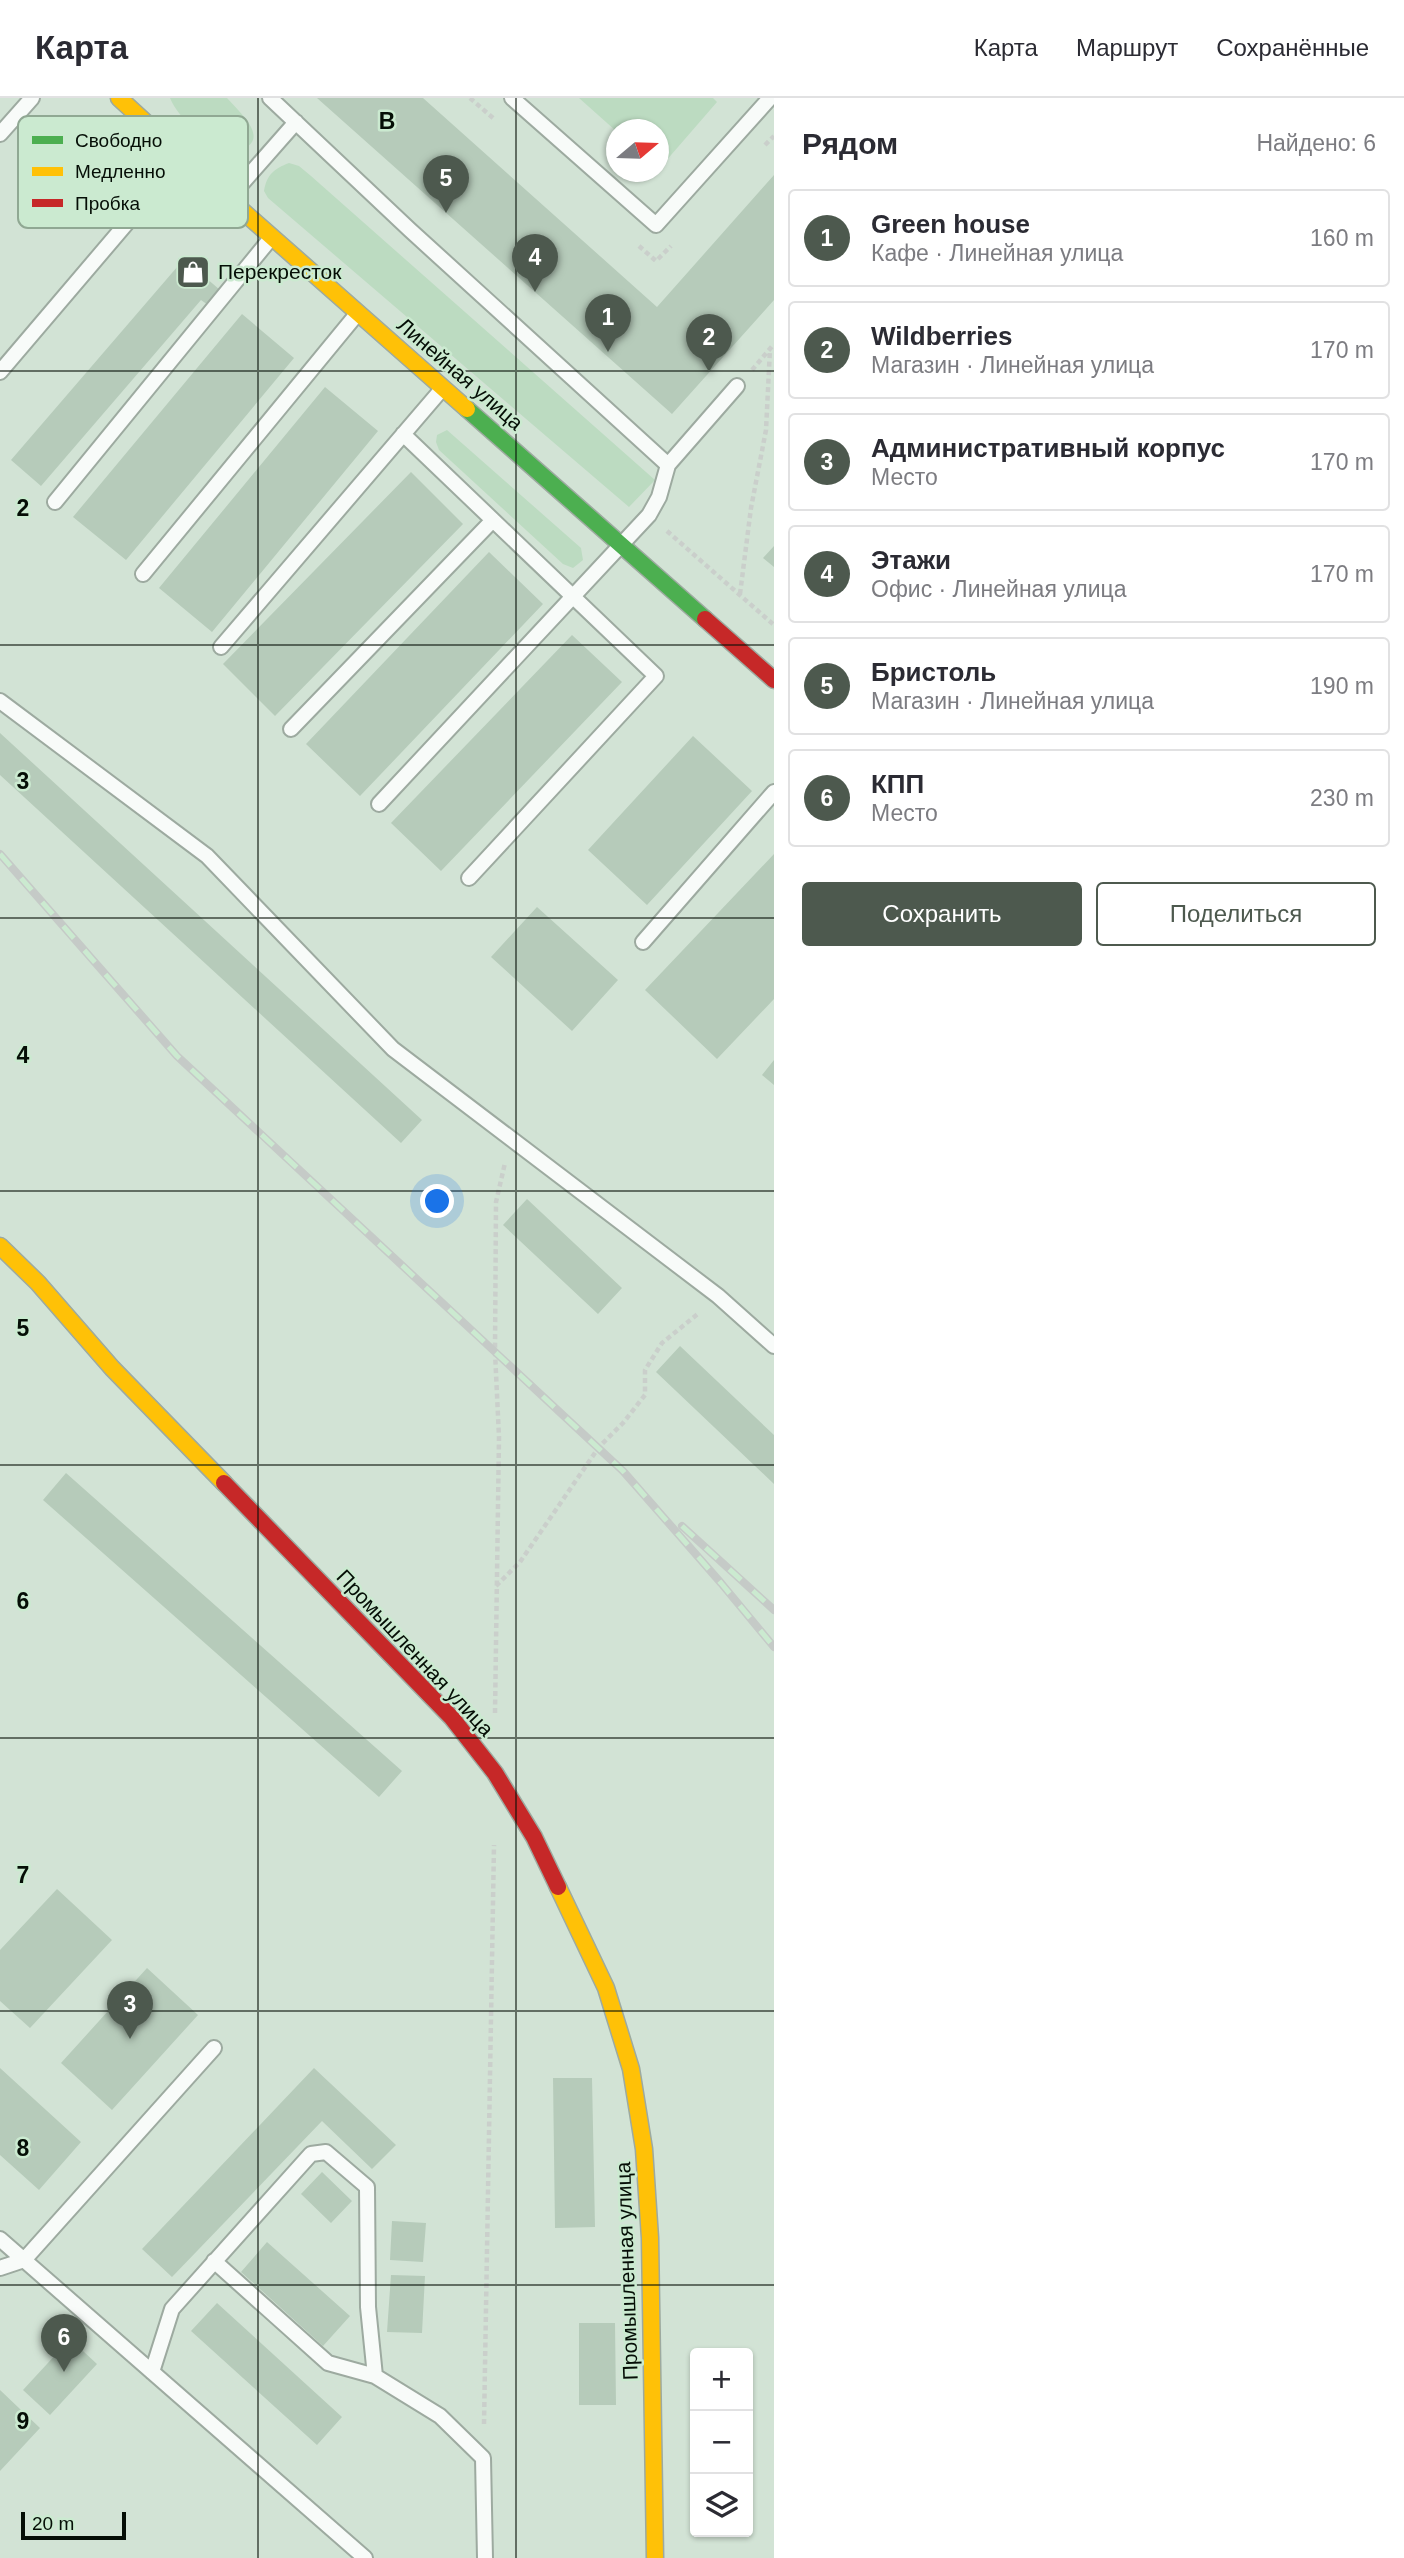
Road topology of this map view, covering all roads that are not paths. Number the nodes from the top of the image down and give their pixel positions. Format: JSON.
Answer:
{"nodes":[{"id":1,"x":32,"y":98,"type":"edge"},
{"id":2,"x":119,"y":98,"type":"edge"},
{"id":3,"x":270,"y":98,"type":"edge"},
{"id":4,"x":512,"y":98,"type":"edge"},
{"id":5,"x":770,"y":98,"type":"edge"},
{"id":6,"x":139,"y":116,"type":"edge"},
{"id":7,"x":296,"y":122,"type":"junction"},
{"id":8,"x":0,"y":134,"type":"edge"},
{"id":9,"x":248,"y":177,"type":"edge"},
{"id":10,"x":248,"y":216,"type":"edge"},
{"id":11,"x":123,"y":228,"type":"edge"},
{"id":12,"x":272,"y":237,"type":"junction"},
{"id":13,"x":358,"y":313,"type":"junction"},
{"id":14,"x":0,"y":372,"type":"edge"},
{"id":15,"x":737,"y":386,"type":"road end"},
{"id":16,"x":443,"y":388,"type":"junction"},
{"id":17,"x":402,"y":434,"type":"junction"},
{"id":18,"x":668,"y":465,"type":"junction"},
{"id":19,"x":55,"y":502,"type":"dead end"},
{"id":20,"x":492,"y":521,"type":"junction"},
{"id":21,"x":622,"y":546,"type":"junction"},
{"id":22,"x":143,"y":574,"type":"dead end"},
{"id":23,"x":572,"y":597,"type":"junction"},
{"id":24,"x":221,"y":647,"type":"dead end"},
{"id":25,"x":774,"y":680,"type":"edge"},
{"id":26,"x":0,"y":701,"type":"edge"},
{"id":27,"x":291,"y":729,"type":"dead end"},
{"id":28,"x":774,"y":792,"type":"edge"},
{"id":29,"x":379,"y":804,"type":"dead end"},
{"id":30,"x":469,"y":878,"type":"dead end"},
{"id":31,"x":643,"y":942,"type":"dead end"},
{"id":32,"x":0,"y":1245,"type":"edge"},
{"id":33,"x":774,"y":1346,"type":"edge"},
{"id":34,"x":214,"y":2048,"type":"dead end"},
{"id":35,"x":0,"y":2239,"type":"edge"},
{"id":36,"x":24,"y":2260,"type":"junction"},
{"id":37,"x":214,"y":2261,"type":"junction"},
{"id":38,"x":0,"y":2268,"type":"edge"},
{"id":39,"x":152,"y":2372,"type":"junction"},
{"id":40,"x":375,"y":2376,"type":"junction"},
{"id":41,"x":365,"y":2558,"type":"edge"},
{"id":42,"x":485,"y":2558,"type":"edge"},
{"id":43,"x":654,"y":2558,"type":"edge"}],
"edges":[{"from":1,"to":8,"type":"lane"},
{"from":2,"to":6,"type":"street","name":"Линейная улица"},
{"from":3,"to":7,"type":"lane"},
{"from":4,"to":5,"type":"lane"},
{"from":7,"to":9,"type":"lane"},
{"from":7,"to":18,"type":"lane"},
{"from":10,"to":12,"type":"street","name":"Линейная улица"},
{"from":11,"to":14,"type":"lane"},
{"from":12,"to":13,"type":"street","name":"Линейная улица"},
{"from":12,"to":19,"type":"lane"},
{"from":13,"to":16,"type":"street","name":"Линейная улица"},
{"from":13,"to":22,"type":"lane"},
{"from":15,"to":18,"type":"lane"},
{"from":16,"to":17,"type":"lane"},
{"from":16,"to":21,"type":"street","name":"Линейная улица"},
{"from":17,"to":20,"type":"lane"},
{"from":17,"to":24,"type":"lane"},
{"from":18,"to":21,"type":"lane"},
{"from":20,"to":23,"type":"lane"},
{"from":20,"to":27,"type":"lane"},
{"from":21,"to":23,"type":"lane"},
{"from":21,"to":25,"type":"street","name":"Линейная улица"},
{"from":23,"to":29,"type":"lane"},
{"from":23,"to":30,"type":"lane"},
{"from":26,"to":33,"type":"lane"},
{"from":28,"to":31,"type":"lane"},
{"from":32,"to":43,"type":"street","name":"Промышленная улица"},
{"from":34,"to":36,"type":"lane"},
{"from":35,"to":36,"type":"lane"},
{"from":36,"to":38,"type":"lane"},
{"from":36,"to":39,"type":"lane"},
{"from":37,"to":39,"type":"lane"},
{"from":37,"to":40,"type":"lane"},
{"from":37,"to":40,"type":"lane"},
{"from":39,"to":41,"type":"lane"},
{"from":40,"to":42,"type":"lane"}]}
